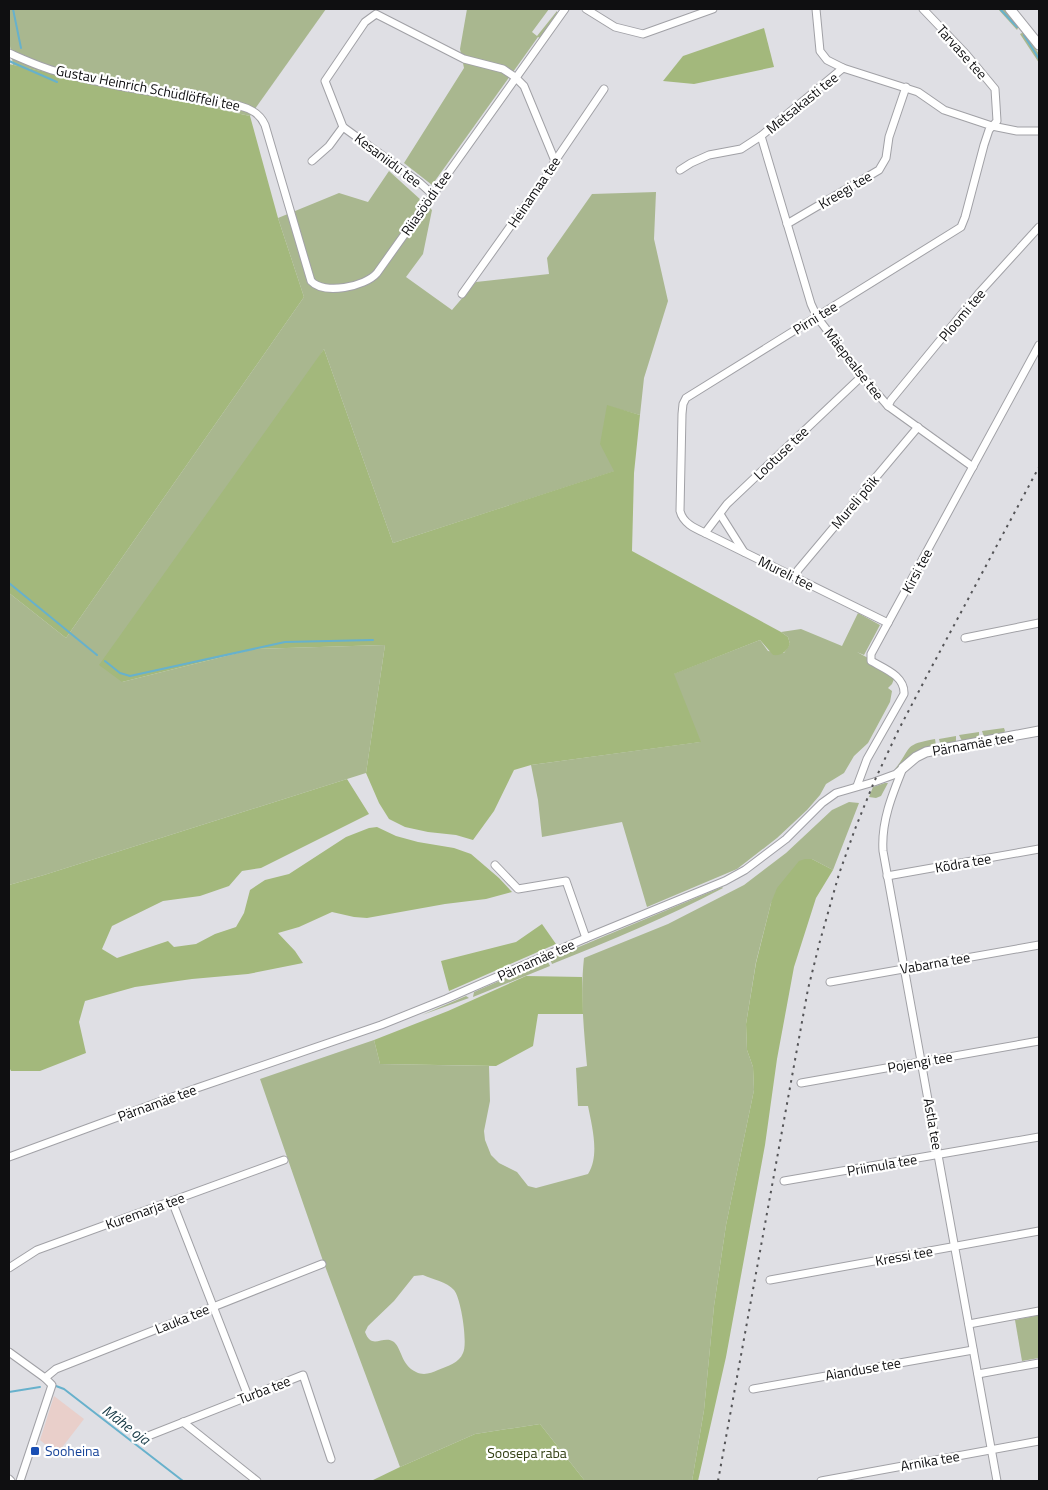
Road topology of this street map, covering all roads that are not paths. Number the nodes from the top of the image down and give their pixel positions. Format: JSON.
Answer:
{"nodes":[{"id":1,"x":565,"y":9,"type":"edge"},
{"id":2,"x":586,"y":9,"type":"edge"},
{"id":3,"x":713,"y":9,"type":"edge"},
{"id":4,"x":816,"y":9,"type":"edge"},
{"id":5,"x":923,"y":9,"type":"edge"},
{"id":6,"x":1010,"y":9,"type":"edge"},
{"id":7,"x":1039,"y":45,"type":"edge"},
{"id":8,"x":9,"y":54,"type":"edge"},
{"id":9,"x":843,"y":68,"type":"junction"},
{"id":10,"x":515,"y":77,"type":"junction"},
{"id":11,"x":906,"y":88,"type":"junction"},
{"id":12,"x":604,"y":89,"type":"dead end"},
{"id":13,"x":992,"y":126,"type":"junction"},
{"id":14,"x":343,"y":127,"type":"junction"},
{"id":15,"x":1039,"y":131,"type":"edge"},
{"id":16,"x":761,"y":136,"type":"junction"},
{"id":17,"x":312,"y":161,"type":"dead end"},
{"id":18,"x":555,"y":161,"type":"junction"},
{"id":19,"x":680,"y":170,"type":"dead end"},
{"id":20,"x":432,"y":194,"type":"junction"},
{"id":21,"x":787,"y":224,"type":"junction"},
{"id":22,"x":1039,"y":226,"type":"edge"},
{"id":23,"x":314,"y":284,"type":"joint"},
{"id":24,"x":462,"y":294,"type":"dead end"},
{"id":25,"x":816,"y":317,"type":"junction"},
{"id":26,"x":1039,"y":345,"type":"edge"},
{"id":27,"x":862,"y":376,"type":"junction"},
{"id":28,"x":888,"y":406,"type":"junction"},
{"id":29,"x":918,"y":427,"type":"junction"},
{"id":30,"x":973,"y":467,"type":"junction"},
{"id":31,"x":720,"y":514,"type":"junction"},
{"id":32,"x":685,"y":521,"type":"joint"},
{"id":33,"x":705,"y":533,"type":"junction"},
{"id":34,"x":744,"y":553,"type":"junction"},
{"id":35,"x":795,"y":577,"type":"junction"},
{"id":36,"x":888,"y":623,"type":"junction"},
{"id":37,"x":1039,"y":623,"type":"edge"},
{"id":38,"x":965,"y":638,"type":"dead end"},
{"id":39,"x":1039,"y":732,"type":"edge"},
{"id":40,"x":903,"y":768,"type":"junction"},
{"id":41,"x":856,"y":786,"type":"junction"},
{"id":42,"x":1039,"y":849,"type":"edge"},
{"id":43,"x":495,"y":865,"type":"dead end"},
{"id":44,"x":888,"y":876,"type":"junction"},
{"id":45,"x":586,"y":938,"type":"junction"},
{"id":46,"x":1039,"y":945,"type":"edge"},
{"id":47,"x":904,"y":969,"type":"junction"},
{"id":48,"x":830,"y":982,"type":"dead end"},
{"id":49,"x":1039,"y":1041,"type":"edge"},
{"id":50,"x":922,"y":1062,"type":"junction"},
{"id":51,"x":801,"y":1082,"type":"dead end"},
{"id":52,"x":1039,"y":1137,"type":"edge"},
{"id":53,"x":939,"y":1155,"type":"junction"},
{"id":54,"x":9,"y":1157,"type":"edge"},
{"id":55,"x":284,"y":1160,"type":"dead end"},
{"id":56,"x":784,"y":1181,"type":"dead end"},
{"id":57,"x":172,"y":1201,"type":"junction"},
{"id":58,"x":1039,"y":1232,"type":"edge"},
{"id":59,"x":955,"y":1246,"type":"junction"},
{"id":60,"x":322,"y":1264,"type":"dead end"},
{"id":61,"x":9,"y":1268,"type":"edge"},
{"id":62,"x":770,"y":1280,"type":"dead end"},
{"id":63,"x":213,"y":1307,"type":"junction"},
{"id":64,"x":1039,"y":1311,"type":"edge"},
{"id":65,"x":969,"y":1324,"type":"junction"},
{"id":66,"x":973,"y":1350,"type":"junction"},
{"id":67,"x":9,"y":1352,"type":"edge"},
{"id":68,"x":1039,"y":1363,"type":"edge"},
{"id":69,"x":978,"y":1374,"type":"junction"},
{"id":70,"x":45,"y":1378,"type":"junction"},
{"id":71,"x":753,"y":1389,"type":"dead end"},
{"id":72,"x":248,"y":1396,"type":"junction"},
{"id":73,"x":183,"y":1422,"type":"junction"},
{"id":74,"x":143,"y":1438,"type":"dead end"},
{"id":75,"x":1039,"y":1442,"type":"edge"},
{"id":76,"x":991,"y":1450,"type":"junction"},
{"id":77,"x":331,"y":1459,"type":"dead end"},
{"id":78,"x":20,"y":1481,"type":"edge"},
{"id":79,"x":257,"y":1481,"type":"edge"},
{"id":80,"x":821,"y":1481,"type":"edge"},
{"id":81,"x":997,"y":1481,"type":"edge"}],
"edges":[{"from":1,"to":10,"type":"street","name":"Riiasöödi tee"},
{"from":2,"to":3,"type":"street"},
{"from":4,"to":9,"type":"street"},
{"from":5,"to":13,"type":"street","name":"Tarvase tee"},
{"from":6,"to":7,"type":"main road"},
{"from":8,"to":23,"type":"street","name":"Gustav Heinrich Schüdlöffeli tee"},
{"from":9,"to":11,"type":"street","name":"Metsakasti tee"},
{"from":9,"to":16,"type":"street","name":"Metsakasti tee"},
{"from":10,"to":14,"type":"street","name":"Kesaniidu tee"},
{"from":10,"to":18,"type":"street"},
{"from":10,"to":20,"type":"street","name":"Riiasöödi tee"},
{"from":11,"to":13,"type":"street","name":"Metsakasti tee"},
{"from":11,"to":21,"type":"street","name":"Kreegi tee"},
{"from":12,"to":18,"type":"street","name":"Heinamaa tee"},
{"from":13,"to":15,"type":"street","name":"Metsakasti tee"},
{"from":13,"to":25,"type":"street","name":"Pirni tee"},
{"from":14,"to":17,"type":"street","name":"Kesaniidu tee"},
{"from":14,"to":20,"type":"street","name":"Kesaniidu tee"},
{"from":16,"to":19,"type":"street","name":"Metsakasti tee"},
{"from":16,"to":21,"type":"street","name":"Mäepealse tee"},
{"from":18,"to":24,"type":"street","name":"Heinamaa tee"},
{"from":20,"to":23,"type":"street","name":"Riiasöödi tee"},
{"from":21,"to":25,"type":"street","name":"Mäepealse tee"},
{"from":22,"to":28,"type":"street","name":"Ploomi tee"},
{"from":25,"to":27,"type":"street","name":"Mäepealse tee"},
{"from":25,"to":32,"type":"street","name":"Pirni tee"},
{"from":26,"to":30,"type":"street","name":"Kirsi tee"},
{"from":27,"to":28,"type":"street","name":"Mäepealse tee"},
{"from":27,"to":31,"type":"street","name":"Lootuse tee"},
{"from":28,"to":29,"type":"street","name":"Mäepealse tee"},
{"from":29,"to":30,"type":"street","name":"Mäepealse tee"},
{"from":29,"to":35,"type":"street","name":"Mureli põik"},
{"from":30,"to":36,"type":"street","name":"Kirsi tee"},
{"from":31,"to":33,"type":"street","name":"Lootuse tee"},
{"from":31,"to":34,"type":"street"},
{"from":32,"to":33,"type":"street","name":"Mureli tee"},
{"from":33,"to":34,"type":"street","name":"Mureli tee"},
{"from":34,"to":35,"type":"street","name":"Mureli tee"},
{"from":35,"to":36,"type":"street","name":"Mureli tee"},
{"from":36,"to":41,"type":"street","name":"Kirsi tee"},
{"from":37,"to":38,"type":"street"},
{"from":39,"to":40,"type":"main road","name":"Pärnamäe tee"},
{"from":40,"to":41,"type":"street","name":"Pärnamäe tee"},
{"from":40,"to":44,"type":"street","name":"Astla tee"},
{"from":41,"to":45,"type":"street","name":"Pärnamäe tee"},
{"from":42,"to":44,"type":"street","name":"Kõdra tee"},
{"from":43,"to":45,"type":"street"},
{"from":44,"to":47,"type":"street","name":"Astla tee"},
{"from":45,"to":54,"type":"street","name":"Pärnamäe tee"},
{"from":46,"to":47,"type":"street","name":"Vabarna tee"},
{"from":47,"to":48,"type":"street","name":"Vabarna tee"},
{"from":47,"to":50,"type":"street","name":"Astla tee"},
{"from":49,"to":50,"type":"street","name":"Pojengi tee"},
{"from":50,"to":51,"type":"street","name":"Pojengi tee"},
{"from":50,"to":53,"type":"street","name":"Astla tee"},
{"from":52,"to":53,"type":"street","name":"Priimula tee"},
{"from":53,"to":56,"type":"street","name":"Priimula tee"},
{"from":53,"to":59,"type":"street","name":"Astla tee"},
{"from":55,"to":57,"type":"street","name":"Kuremarja tee"},
{"from":57,"to":61,"type":"street","name":"Kuremarja tee"},
{"from":57,"to":63,"type":"street"},
{"from":58,"to":59,"type":"street","name":"Kressi tee"},
{"from":59,"to":62,"type":"street","name":"Kressi tee"},
{"from":59,"to":65,"type":"street","name":"Astla tee"},
{"from":60,"to":63,"type":"street","name":"Lauka tee"},
{"from":63,"to":70,"type":"street","name":"Lauka tee"},
{"from":63,"to":72,"type":"street"},
{"from":64,"to":65,"type":"street"},
{"from":65,"to":66,"type":"street","name":"Astla tee"},
{"from":66,"to":69,"type":"street","name":"Astla tee"},
{"from":66,"to":71,"type":"street","name":"Aianduse tee"},
{"from":67,"to":70,"type":"street"},
{"from":68,"to":69,"type":"street"},
{"from":69,"to":76,"type":"street","name":"Astla tee"},
{"from":70,"to":78,"type":"street"},
{"from":72,"to":73,"type":"street","name":"Turba tee"},
{"from":72,"to":77,"type":"street","name":"Turba tee"},
{"from":73,"to":74,"type":"street","name":"Turba tee"},
{"from":73,"to":79,"type":"street"},
{"from":75,"to":76,"type":"street","name":"Arnika tee"},
{"from":76,"to":80,"type":"street","name":"Arnika tee"},
{"from":76,"to":81,"type":"street","name":"Astla tee"}]}
